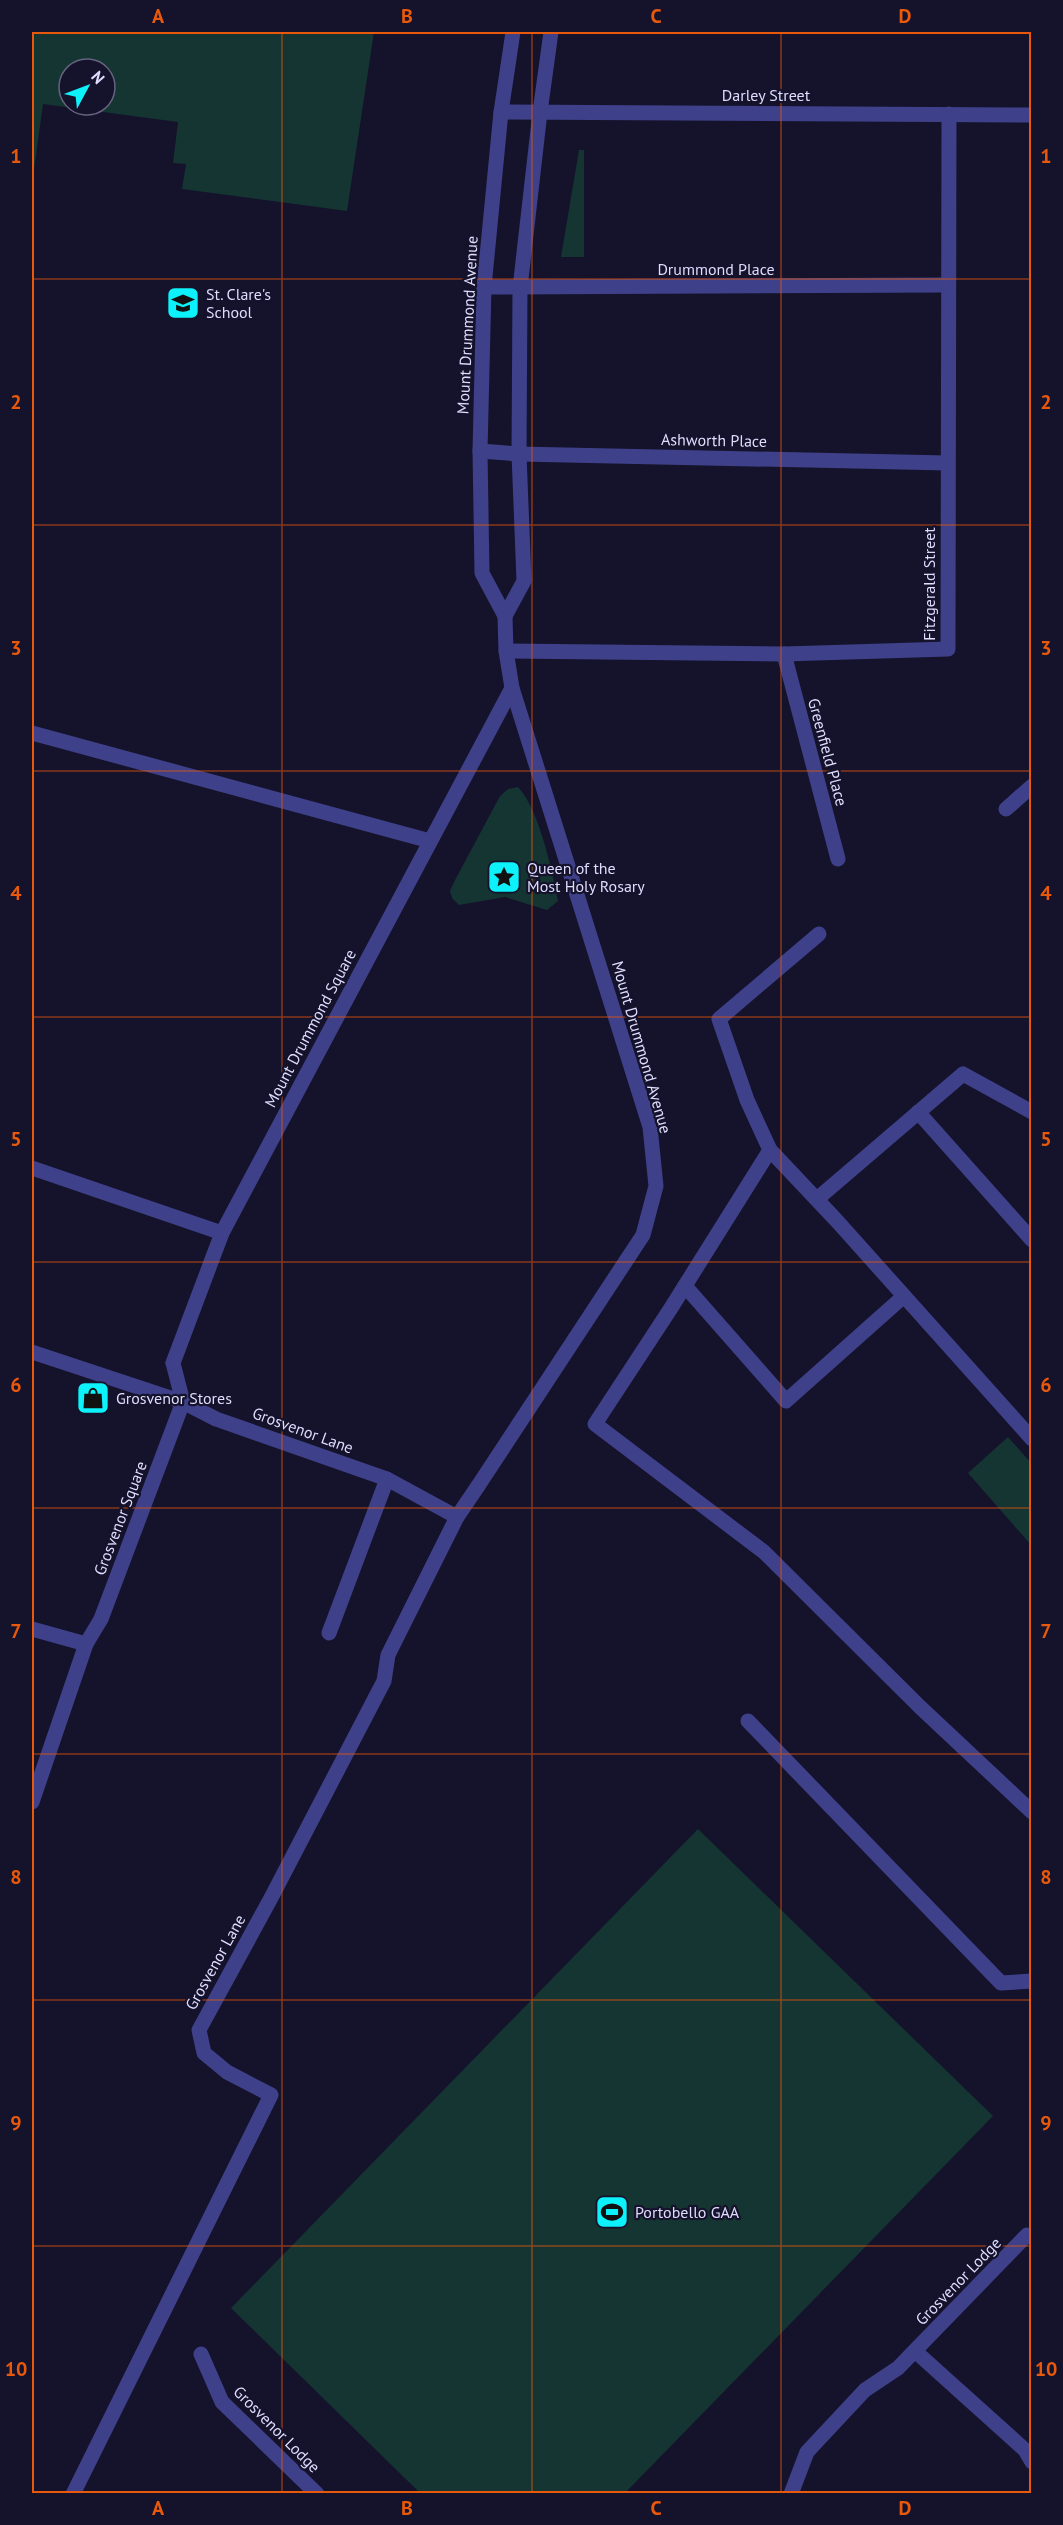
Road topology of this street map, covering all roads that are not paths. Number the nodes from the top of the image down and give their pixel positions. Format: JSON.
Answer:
{"nodes":[{"id":1,"x":513,"y":32,"type":"edge"},
{"id":2,"x":551,"y":32,"type":"edge"},
{"id":3,"x":501,"y":112,"type":"junction"},
{"id":4,"x":540,"y":112,"type":"junction"},
{"id":5,"x":949,"y":114,"type":"junction"},
{"id":6,"x":1032,"y":115,"type":"edge"},
{"id":7,"x":948,"y":285,"type":"junction"},
{"id":8,"x":484,"y":287,"type":"junction"},
{"id":9,"x":520,"y":288,"type":"junction"},
{"id":10,"x":480,"y":451,"type":"junction"},
{"id":11,"x":519,"y":454,"type":"junction"},
{"id":12,"x":947,"y":463,"type":"junction"},
{"id":13,"x":505,"y":616,"type":"junction"},
{"id":14,"x":506,"y":651,"type":"junction"},
{"id":15,"x":784,"y":654,"type":"junction"},
{"id":16,"x":512,"y":688,"type":"junction"},
{"id":17,"x":32,"y":733,"type":"edge"},
{"id":18,"x":1032,"y":786,"type":"edge"},
{"id":19,"x":1006,"y":808,"type":"dead end"},
{"id":20,"x":430,"y":841,"type":"junction"},
{"id":21,"x":838,"y":859,"type":"dead end"},
{"id":22,"x":819,"y":934,"type":"dead end"},
{"id":23,"x":1032,"y":1112,"type":"edge"},
{"id":24,"x":918,"y":1113,"type":"junction"},
{"id":25,"x":770,"y":1150,"type":"junction"},
{"id":26,"x":32,"y":1168,"type":"edge"},
{"id":27,"x":817,"y":1199,"type":"junction"},
{"id":28,"x":222,"y":1233,"type":"junction"},
{"id":29,"x":1032,"y":1240,"type":"edge"},
{"id":30,"x":685,"y":1286,"type":"junction"},
{"id":31,"x":904,"y":1296,"type":"junction"},
{"id":32,"x":32,"y":1352,"type":"edge"},
{"id":33,"x":183,"y":1402,"type":"junction"},
{"id":34,"x":1032,"y":1439,"type":"edge"},
{"id":35,"x":387,"y":1479,"type":"junction"},
{"id":36,"x":478,"y":1486,"type":"joint"},
{"id":37,"x":457,"y":1517,"type":"junction"},
{"id":38,"x":32,"y":1629,"type":"edge"},
{"id":39,"x":328,"y":1633,"type":"dead end"},
{"id":40,"x":86,"y":1644,"type":"junction"},
{"id":41,"x":748,"y":1721,"type":"dead end"},
{"id":42,"x":32,"y":1802,"type":"edge"},
{"id":43,"x":1032,"y":1812,"type":"edge"},
{"id":44,"x":1032,"y":1981,"type":"edge"},
{"id":45,"x":1027,"y":2235,"type":"dead end"},
{"id":46,"x":915,"y":2351,"type":"junction"},
{"id":47,"x":201,"y":2354,"type":"dead end"},
{"id":48,"x":1032,"y":2462,"type":"edge"},
{"id":49,"x":73,"y":2493,"type":"edge"},
{"id":50,"x":317,"y":2493,"type":"edge"},
{"id":51,"x":790,"y":2493,"type":"edge"}],
"edges":[{"from":1,"to":3,"type":"street","name":"Mount Drummond Avenue"},
{"from":2,"to":4,"type":"street"},
{"from":3,"to":4,"type":"street","name":"Darley Street"},
{"from":3,"to":8,"type":"street","name":"Mount Drummond Avenue"},
{"from":4,"to":5,"type":"street","name":"Darley Street"},
{"from":4,"to":9,"type":"street"},
{"from":5,"to":6,"type":"street","name":"Darley Street"},
{"from":5,"to":7,"type":"street","name":"Fitzgerald Street"},
{"from":7,"to":9,"type":"street","name":"Drummond Place"},
{"from":7,"to":12,"type":"street","name":"Fitzgerald Street"},
{"from":8,"to":9,"type":"street","name":"Drummond Place"},
{"from":8,"to":10,"type":"street","name":"Mount Drummond Avenue"},
{"from":9,"to":11,"type":"street"},
{"from":10,"to":11,"type":"street","name":"Ashworth Place"},
{"from":10,"to":13,"type":"street","name":"Mount Drummond Avenue"},
{"from":11,"to":12,"type":"street","name":"Ashworth Place"},
{"from":11,"to":13,"type":"street"},
{"from":12,"to":15,"type":"street","name":"Fitzgerald Street"},
{"from":13,"to":14,"type":"street","name":"Mount Drummond Avenue"},
{"from":14,"to":15,"type":"street","name":"Fitzgerald Street"},
{"from":14,"to":16,"type":"street","name":"Mount Drummond Avenue"},
{"from":15,"to":21,"type":"street","name":"Greenfield Place"},
{"from":16,"to":20,"type":"street","name":"Mount Drummond Square"},
{"from":16,"to":36,"type":"street","name":"Mount Drummond Avenue"},
{"from":17,"to":20,"type":"street"},
{"from":18,"to":19,"type":"street"},
{"from":20,"to":28,"type":"street","name":"Mount Drummond Square"},
{"from":22,"to":25,"type":"street"},
{"from":23,"to":24,"type":"street"},
{"from":24,"to":27,"type":"street"},
{"from":24,"to":29,"type":"street"},
{"from":25,"to":27,"type":"street"},
{"from":25,"to":30,"type":"street"},
{"from":26,"to":28,"type":"street"},
{"from":27,"to":31,"type":"street"},
{"from":28,"to":33,"type":"street","name":"Mount Drummond Square"},
{"from":30,"to":31,"type":"street"},
{"from":30,"to":43,"type":"street"},
{"from":31,"to":34,"type":"street"},
{"from":32,"to":33,"type":"street","name":"Grosvenor Lane"},
{"from":33,"to":35,"type":"street","name":"Grosvenor Lane"},
{"from":33,"to":40,"type":"street","name":"Grosvenor Square"},
{"from":35,"to":37,"type":"street","name":"Grosvenor Lane"},
{"from":35,"to":39,"type":"street"},
{"from":36,"to":37,"type":"street","name":"Grosvenor Lane"},
{"from":37,"to":49,"type":"street","name":"Grosvenor Lane"},
{"from":38,"to":40,"type":"street"},
{"from":40,"to":42,"type":"street","name":"Grosvenor Square"},
{"from":41,"to":44,"type":"street"},
{"from":45,"to":46,"type":"street","name":"Grosvenor Lodge"},
{"from":46,"to":48,"type":"street","name":"Grosvenor Lodge"},
{"from":46,"to":51,"type":"street","name":"Grosvenor Lodge"},
{"from":47,"to":50,"type":"street","name":"Grosvenor Lodge"}]}
